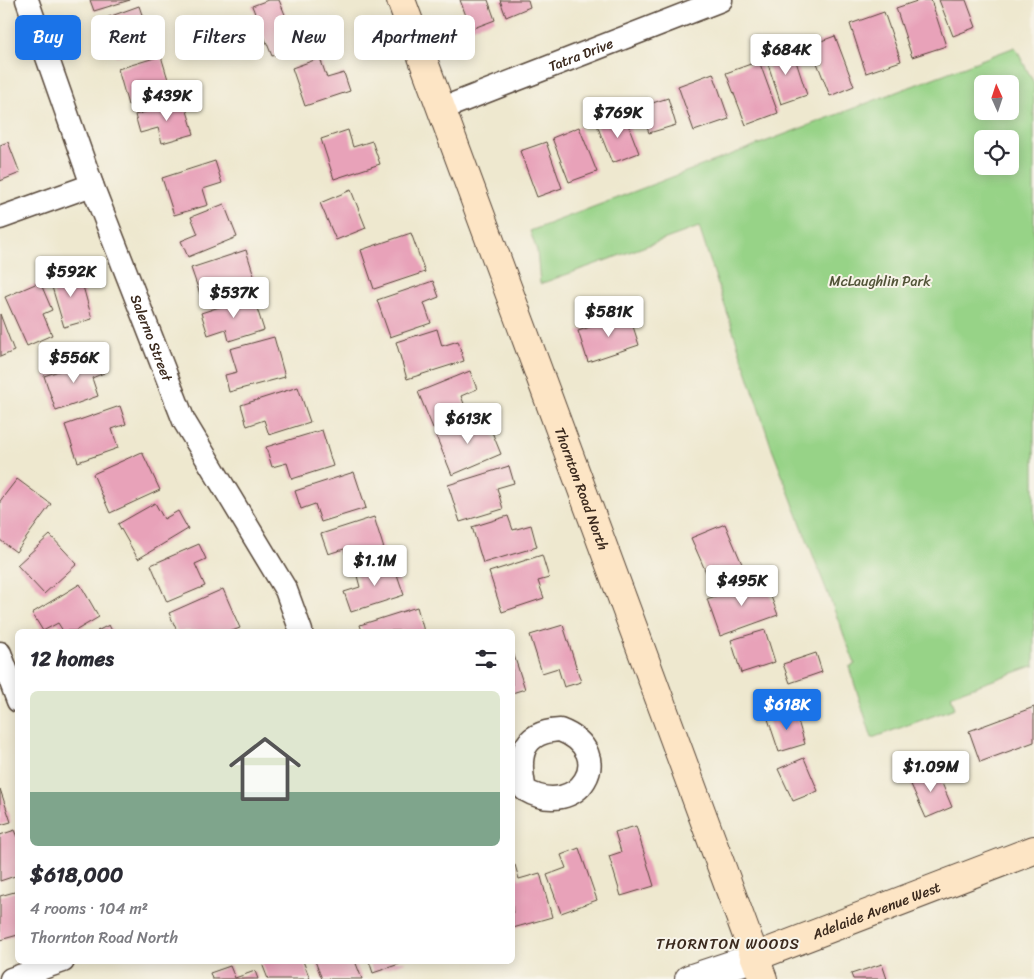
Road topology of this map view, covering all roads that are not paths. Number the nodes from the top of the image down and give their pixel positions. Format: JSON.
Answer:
{"nodes":[{"id":1,"x":27,"y":0,"type":"edge"},
{"id":2,"x":401,"y":0,"type":"edge"},
{"id":3,"x":721,"y":0,"type":"edge"},
{"id":4,"x":441,"y":109,"type":"junction"},
{"id":5,"x":92,"y":185,"type":"junction"},
{"id":6,"x":0,"y":218,"type":"edge"},
{"id":7,"x":300,"y":629,"type":"edge"},
{"id":8,"x":0,"y":653,"type":"edge"},
{"id":9,"x":15,"y":693,"type":"edge"},
{"id":10,"x":1034,"y":850,"type":"edge"},
{"id":11,"x":54,"y":964,"type":"edge"},
{"id":12,"x":759,"y":968,"type":"edge"},
{"id":13,"x":11,"y":979,"type":"edge"},
{"id":14,"x":689,"y":979,"type":"edge"}],
"edges":[{"from":1,"to":5,"type":"street","name":"Salerno Street"},
{"from":2,"to":4,"type":"main road","name":"Thornton Road North"},
{"from":3,"to":4,"type":"street","name":"Tatra Drive"},
{"from":4,"to":12,"type":"main road","name":"Thornton Road North"},
{"from":5,"to":6,"type":"street"},
{"from":5,"to":7,"type":"street","name":"Salerno Street"},
{"from":8,"to":9,"type":"street"},
{"from":10,"to":12,"type":"main road","name":"Adelaide Avenue West"},
{"from":11,"to":13,"type":"street"},
{"from":12,"to":14,"type":"street","name":"Adelaide Avenue West"}]}
